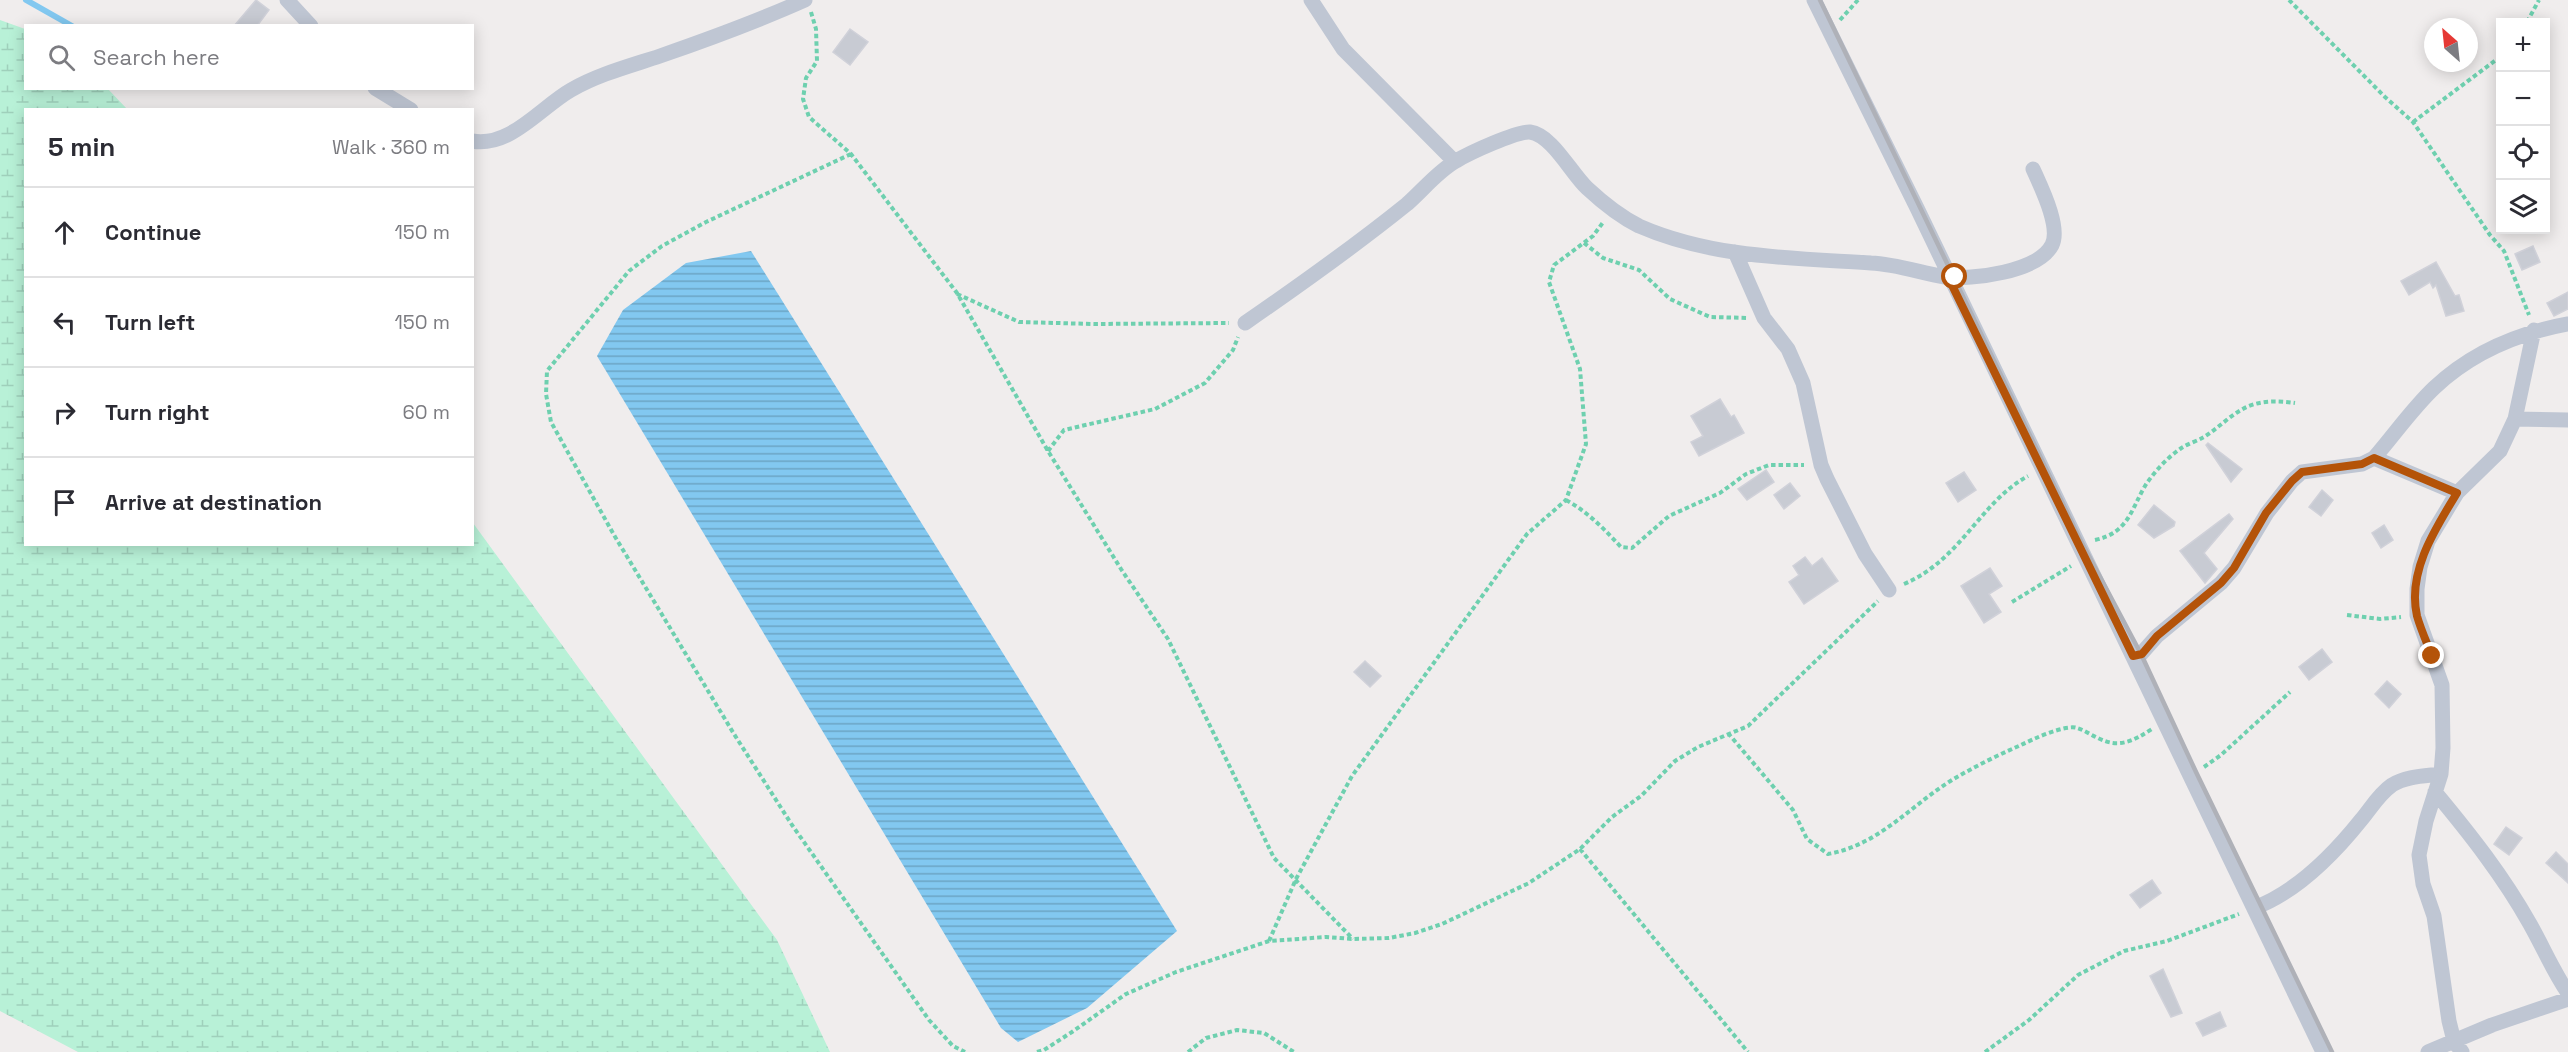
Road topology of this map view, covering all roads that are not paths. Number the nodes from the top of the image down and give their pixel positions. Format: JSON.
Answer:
{"nodes":[{"id":1,"x":287,"y":0,"type":"edge"},
{"id":2,"x":1311,"y":0,"type":"edge"},
{"id":3,"x":1814,"y":0,"type":"edge"},
{"id":4,"x":808,"y":5,"type":"edge"},
{"id":5,"x":309,"y":24,"type":"edge"},
{"id":6,"x":378,"y":90,"type":"edge"},
{"id":7,"x":408,"y":108,"type":"edge"},
{"id":8,"x":474,"y":141,"type":"edge"},
{"id":9,"x":1454,"y":161,"type":"junction"},
{"id":10,"x":2033,"y":169,"type":"dead end"},
{"id":11,"x":1735,"y":252,"type":"junction"},
{"id":12,"x":1948,"y":277,"type":"junction"},
{"id":13,"x":1245,"y":323,"type":"road end"},
{"id":14,"x":2568,"y":324,"type":"edge"},
{"id":15,"x":2534,"y":330,"type":"junction"},
{"id":16,"x":2515,"y":419,"type":"junction"},
{"id":17,"x":2568,"y":420,"type":"edge"},
{"id":18,"x":2374,"y":458,"type":"junction"},
{"id":19,"x":2457,"y":493,"type":"junction"},
{"id":20,"x":1889,"y":590,"type":"dead end"},
{"id":21,"x":2133,"y":656,"type":"junction"},
{"id":22,"x":2441,"y":774,"type":"junction"},
{"id":23,"x":2435,"y":792,"type":"junction"},
{"id":24,"x":2254,"y":908,"type":"junction"},
{"id":25,"x":2568,"y":993,"type":"edge"},
{"id":26,"x":2568,"y":999,"type":"edge"},
{"id":27,"x":2458,"y":1047,"type":"edge"},
{"id":28,"x":2323,"y":1052,"type":"edge"},
{"id":29,"x":2428,"y":1052,"type":"edge"}],
"edges":[{"from":1,"to":5,"type":"street"},
{"from":2,"to":9,"type":"street"},
{"from":3,"to":12,"type":"street"},
{"from":4,"to":8,"type":"street"},
{"from":6,"to":7,"type":"street"},
{"from":9,"to":11,"type":"street"},
{"from":9,"to":13,"type":"street"},
{"from":10,"to":12,"type":"street"},
{"from":11,"to":12,"type":"street"},
{"from":11,"to":20,"type":"street"},
{"from":12,"to":21,"type":"street"},
{"from":14,"to":15,"type":"street"},
{"from":15,"to":16,"type":"street"},
{"from":15,"to":18,"type":"street"},
{"from":16,"to":17,"type":"street"},
{"from":16,"to":19,"type":"street"},
{"from":18,"to":19,"type":"street"},
{"from":18,"to":21,"type":"street"},
{"from":19,"to":22,"type":"street"},
{"from":21,"to":24,"type":"street"},
{"from":22,"to":23,"type":"street"},
{"from":22,"to":24,"type":"street"},
{"from":23,"to":25,"type":"street"},
{"from":23,"to":27,"type":"street"},
{"from":24,"to":28,"type":"street"},
{"from":26,"to":27,"type":"street"},
{"from":27,"to":29,"type":"street"}]}
